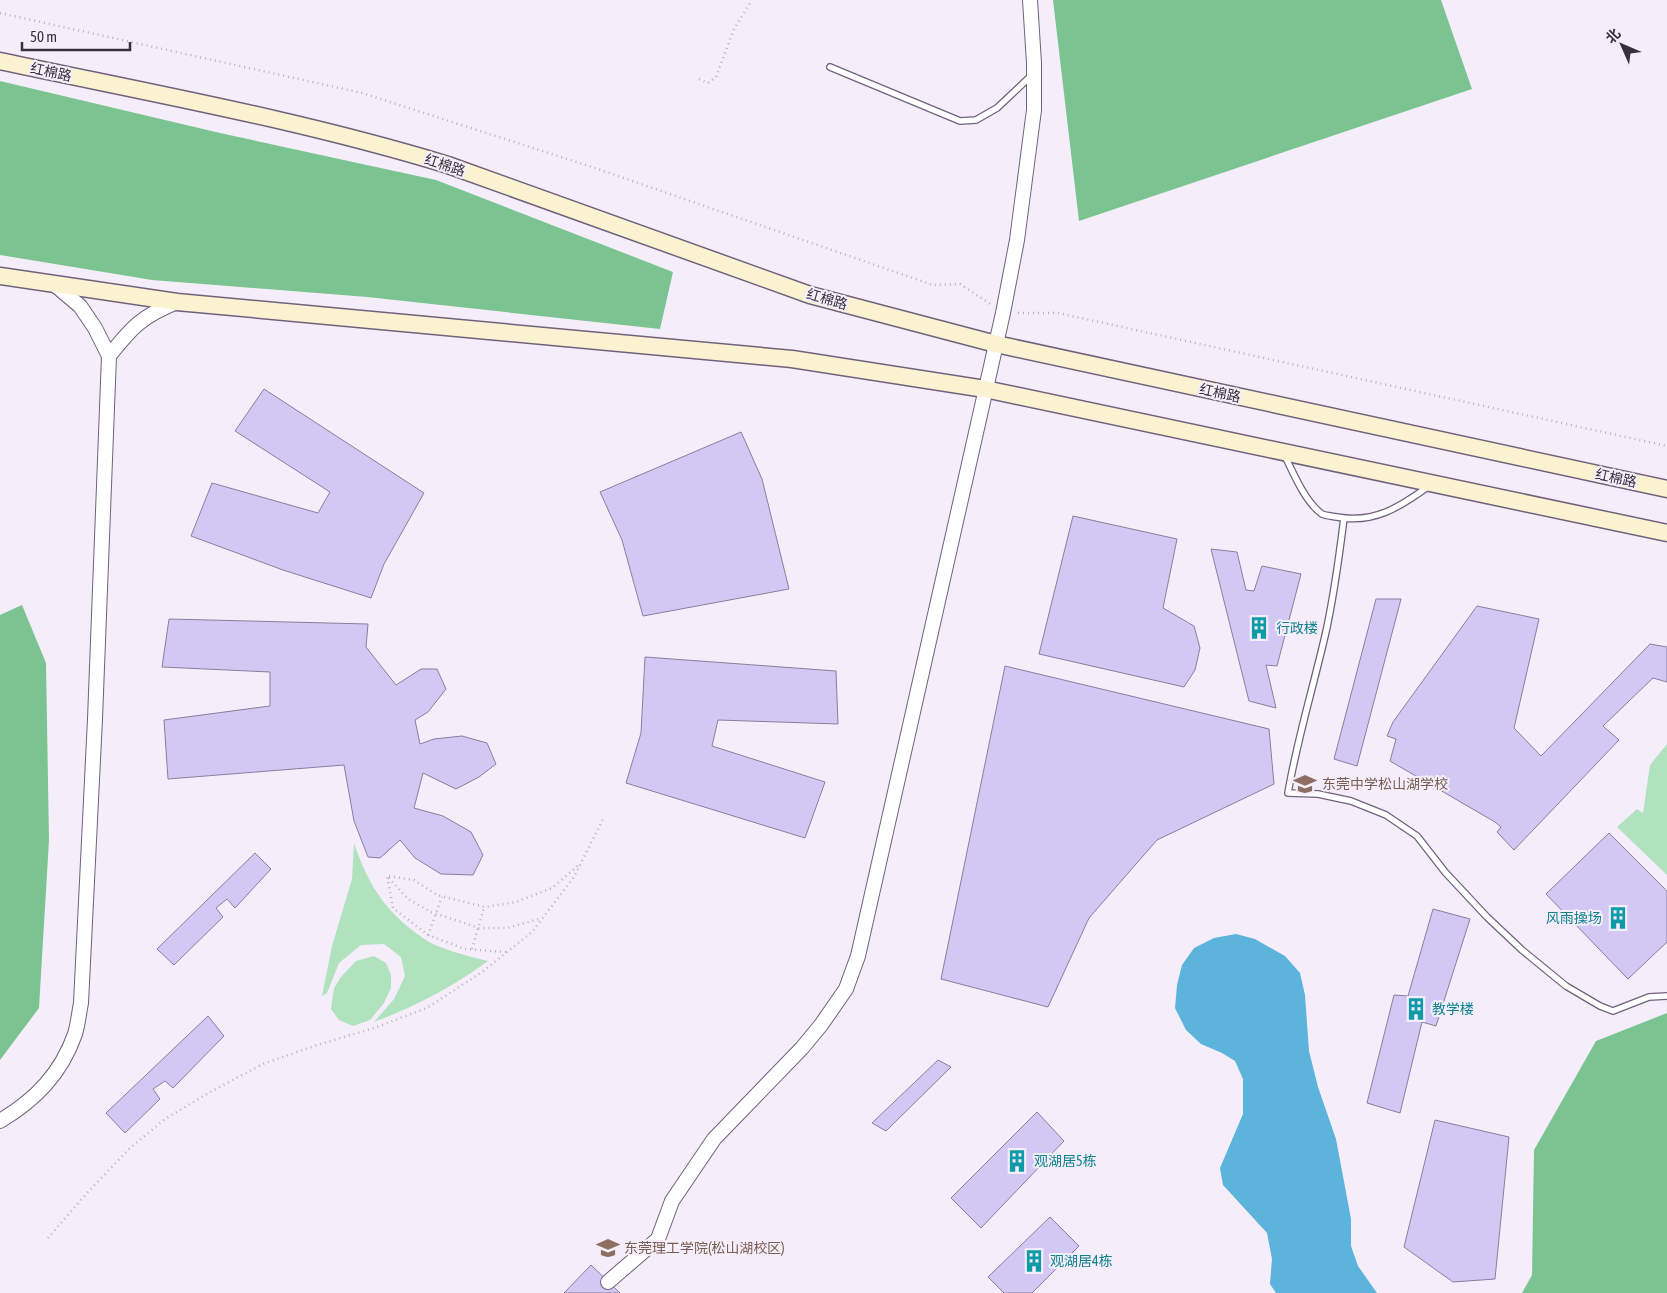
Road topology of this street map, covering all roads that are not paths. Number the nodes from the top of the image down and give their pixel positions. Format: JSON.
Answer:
{"nodes":[{"id":1,"x":1030,"y":0,"type":"edge"},
{"id":2,"x":0,"y":61,"type":"edge"},
{"id":3,"x":830,"y":67,"type":"dead end"},
{"id":4,"x":1034,"y":73,"type":"junction"},
{"id":5,"x":0,"y":276,"type":"edge"},
{"id":6,"x":55,"y":285,"type":"junction"},
{"id":7,"x":177,"y":302,"type":"junction"},
{"id":8,"x":996,"y":344,"type":"junction"},
{"id":9,"x":109,"y":356,"type":"junction"},
{"id":10,"x":985,"y":389,"type":"junction"},
{"id":11,"x":1282,"y":452,"type":"junction"},
{"id":12,"x":1432,"y":483,"type":"junction"},
{"id":13,"x":1667,"y":489,"type":"edge"},
{"id":14,"x":1344,"y":518,"type":"junction"},
{"id":15,"x":1667,"y":533,"type":"edge"},
{"id":16,"x":1667,"y":996,"type":"edge"},
{"id":17,"x":0,"y":1121,"type":"edge"},
{"id":18,"x":608,"y":1282,"type":"dead end"}],
"edges":[{"from":1,"to":4,"type":"street"},
{"from":2,"to":8,"type":"main road","name":"红棉路"},
{"from":3,"to":4,"type":"lane"},
{"from":4,"to":8,"type":"street"},
{"from":5,"to":6,"type":"main road"},
{"from":6,"to":7,"type":"main road"},
{"from":6,"to":9,"type":"street"},
{"from":7,"to":9,"type":"street"},
{"from":7,"to":10,"type":"main road"},
{"from":8,"to":10,"type":"street"},
{"from":8,"to":13,"type":"main road","name":"红棉路"},
{"from":9,"to":17,"type":"street"},
{"from":10,"to":11,"type":"main road"},
{"from":10,"to":18,"type":"street"},
{"from":11,"to":12,"type":"main road"},
{"from":11,"to":14,"type":"lane"},
{"from":12,"to":14,"type":"lane"},
{"from":12,"to":15,"type":"main road"},
{"from":14,"to":16,"type":"lane"}]}
